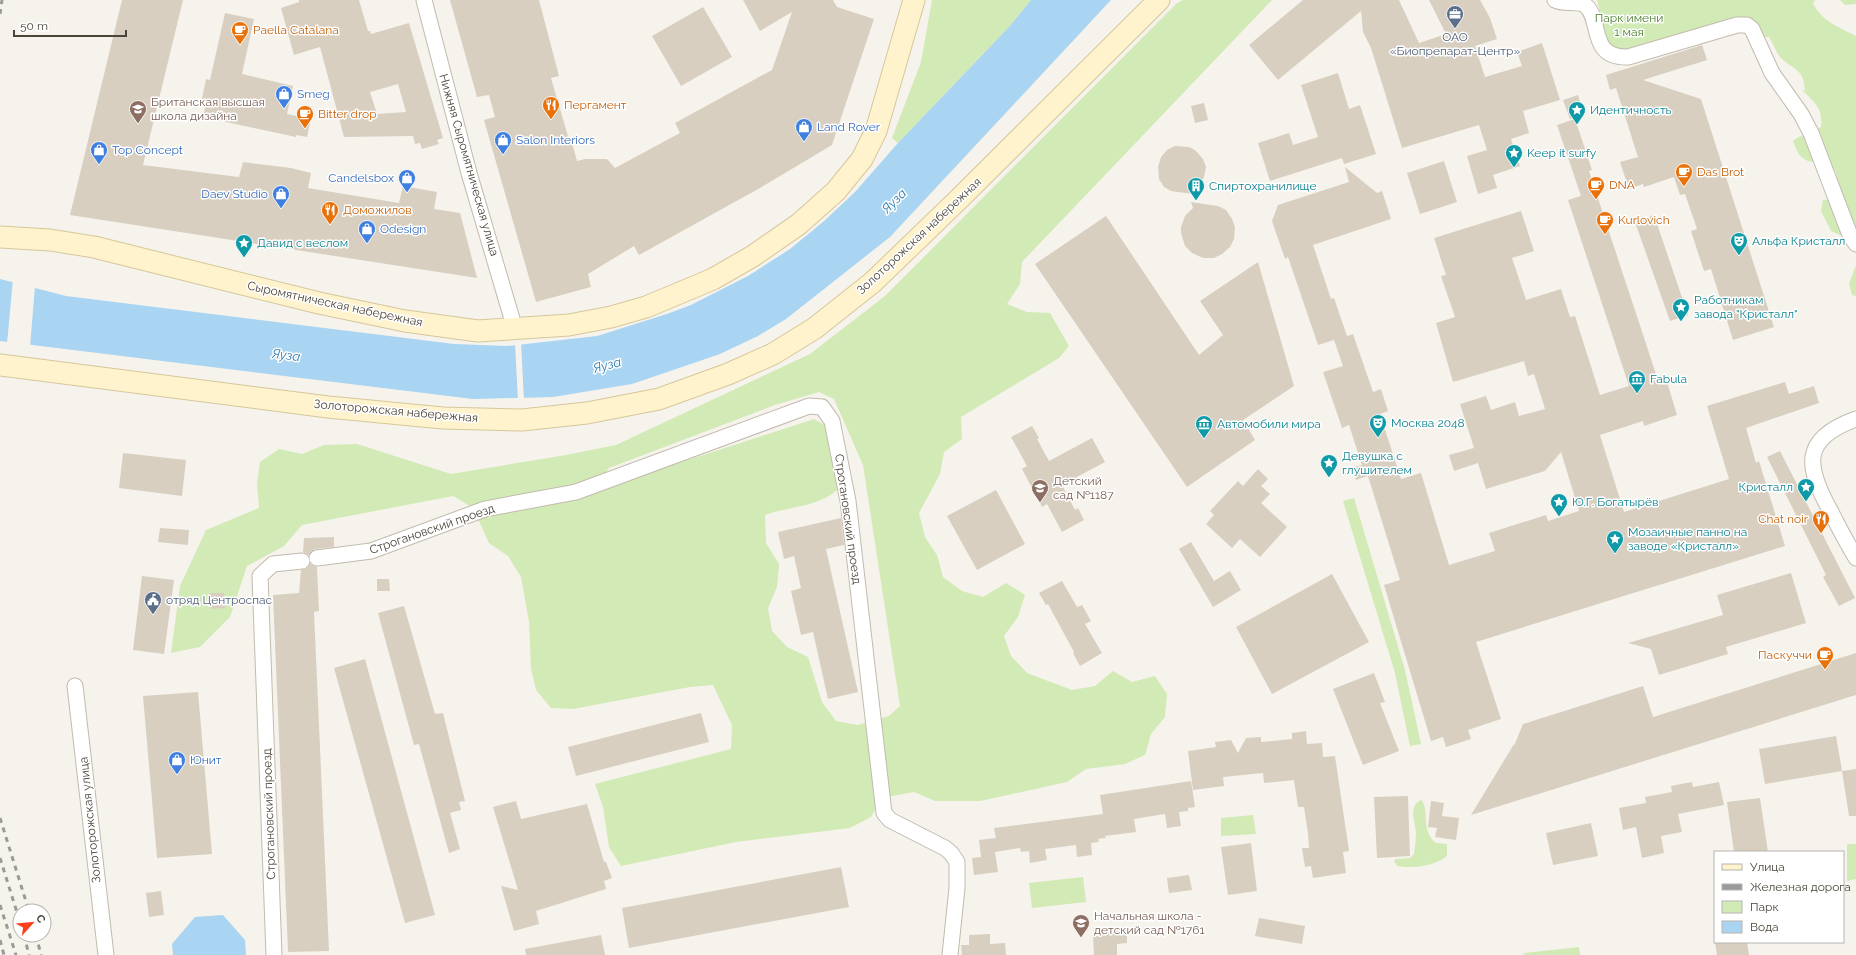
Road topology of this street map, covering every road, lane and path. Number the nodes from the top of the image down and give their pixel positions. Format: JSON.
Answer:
{"nodes":[{"id":1,"x":424,"y":0,"type":"edge"},
{"id":2,"x":914,"y":0,"type":"edge"},
{"id":3,"x":1159,"y":0,"type":"edge"},
{"id":4,"x":1555,"y":0,"type":"edge"},
{"id":5,"x":0,"y":237,"type":"edge"},
{"id":6,"x":1856,"y":244,"type":"edge"},
{"id":7,"x":516,"y":329,"type":"junction"},
{"id":8,"x":0,"y":365,"type":"edge"},
{"id":9,"x":1856,"y":419,"type":"edge"},
{"id":10,"x":317,"y":558,"type":"dead end"},
{"id":11,"x":1856,"y":558,"type":"edge"},
{"id":12,"x":302,"y":560,"type":"dead end"},
{"id":13,"x":75,"y":686,"type":"dead end"},
{"id":14,"x":106,"y":955,"type":"edge"},
{"id":15,"x":274,"y":955,"type":"edge"},
{"id":16,"x":950,"y":955,"type":"edge"}],
"edges":[{"from":1,"to":7,"type":"street","name":"Нижняя Сыромятническая улица"},
{"from":2,"to":7,"type":"main road","name":"Сыромятническая набережная"},
{"from":3,"to":8,"type":"main road","name":"Золоторожская набережная"},
{"from":4,"to":6,"type":"street"},
{"from":5,"to":7,"type":"main road","name":"Сыромятническая набережная"},
{"from":9,"to":11,"type":"street"},
{"from":10,"to":16,"type":"street","name":"Строгановский проезд"},
{"from":12,"to":15,"type":"street","name":"Строгановский проезд"},
{"from":13,"to":14,"type":"street","name":"Золоторожская улица"}]}
